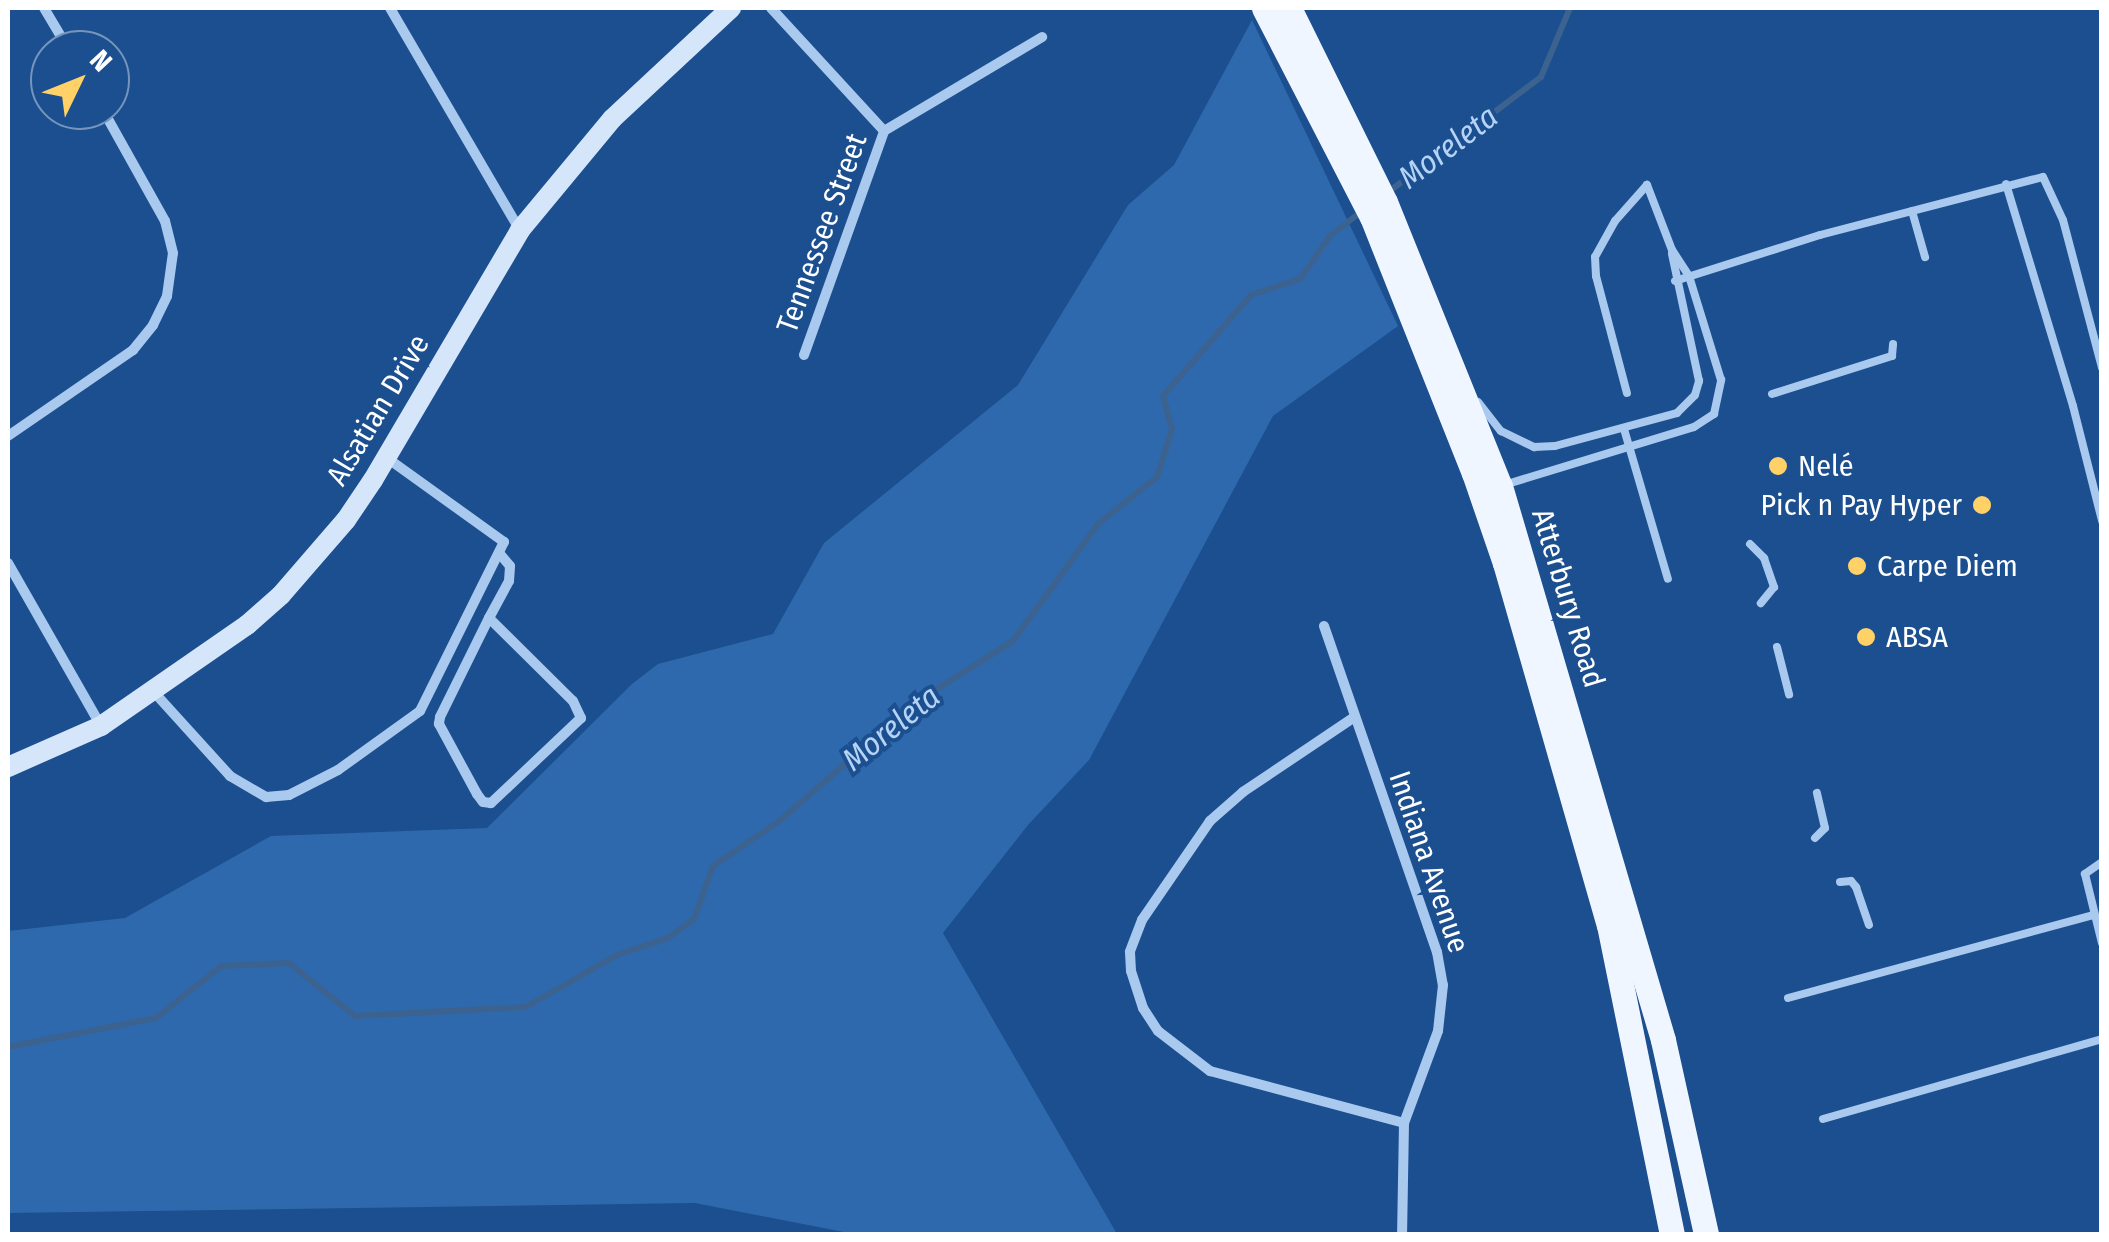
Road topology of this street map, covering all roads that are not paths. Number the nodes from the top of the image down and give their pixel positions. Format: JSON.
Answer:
{"nodes":[{"id":1,"x":44,"y":8,"type":"edge"},
{"id":2,"x":390,"y":8,"type":"edge"},
{"id":3,"x":731,"y":8,"type":"edge"},
{"id":4,"x":771,"y":8,"type":"edge"},
{"id":5,"x":1264,"y":8,"type":"edge"},
{"id":6,"x":1290,"y":8,"type":"edge"},
{"id":7,"x":57,"y":30,"type":"edge"},
{"id":8,"x":1042,"y":37,"type":"dead end"},
{"id":9,"x":114,"y":130,"type":"edge"},
{"id":10,"x":884,"y":131,"type":"junction"},
{"id":11,"x":1345,"y":144,"type":"junction"},
{"id":12,"x":2006,"y":184,"type":"junction"},
{"id":13,"x":1912,"y":211,"type":"junction"},
{"id":14,"x":520,"y":230,"type":"junction"},
{"id":15,"x":1672,"y":250,"type":"junction"},
{"id":16,"x":1924,"y":256,"type":"dead end"},
{"id":17,"x":1689,"y":276,"type":"junction"},
{"id":18,"x":1675,"y":282,"type":"junction"},
{"id":19,"x":1893,"y":344,"type":"dead end"},
{"id":20,"x":804,"y":355,"type":"dead end"},
{"id":21,"x":2102,"y":368,"type":"edge"},
{"id":22,"x":1450,"y":384,"type":"junction"},
{"id":23,"x":1627,"y":392,"type":"dead end"},
{"id":24,"x":1772,"y":394,"type":"dead end"},
{"id":25,"x":1624,"y":429,"type":"junction"},
{"id":26,"x":8,"y":436,"type":"edge"},
{"id":27,"x":1631,"y":446,"type":"junction"},
{"id":28,"x":387,"y":458,"type":"junction"},
{"id":29,"x":1490,"y":489,"type":"junction"},
{"id":30,"x":2102,"y":521,"type":"edge"},
{"id":31,"x":1750,"y":544,"type":"dead end"},
{"id":32,"x":500,"y":554,"type":"junction"},
{"id":33,"x":8,"y":563,"type":"edge"},
{"id":34,"x":1668,"y":579,"type":"dead end"},
{"id":35,"x":1761,"y":603,"type":"dead end"},
{"id":36,"x":489,"y":618,"type":"junction"},
{"id":37,"x":1324,"y":626,"type":"dead end"},
{"id":38,"x":1777,"y":647,"type":"dead end"},
{"id":39,"x":154,"y":690,"type":"junction"},
{"id":40,"x":1789,"y":694,"type":"dead end"},
{"id":41,"x":1353,"y":718,"type":"junction"},
{"id":42,"x":101,"y":726,"type":"junction"},
{"id":43,"x":8,"y":768,"type":"edge"},
{"id":44,"x":1816,"y":793,"type":"dead end"},
{"id":45,"x":1815,"y":838,"type":"dead end"},
{"id":46,"x":2102,"y":862,"type":"edge"},
{"id":47,"x":1840,"y":882,"type":"dead end"},
{"id":48,"x":2094,"y":915,"type":"junction"},
{"id":49,"x":1869,"y":925,"type":"dead end"},
{"id":50,"x":2102,"y":943,"type":"edge"},
{"id":51,"x":1788,"y":998,"type":"dead end"},
{"id":52,"x":2102,"y":1039,"type":"edge"},
{"id":53,"x":1822,"y":1119,"type":"dead end"},
{"id":54,"x":1404,"y":1123,"type":"junction"},
{"id":55,"x":1402,"y":1234,"type":"edge"},
{"id":56,"x":1672,"y":1234,"type":"edge"},
{"id":57,"x":1706,"y":1234,"type":"edge"}],
"edges":[{"from":1,"to":7,"type":"street"},
{"from":2,"to":14,"type":"street"},
{"from":3,"to":14,"type":"street","name":"Alsatian Drive"},
{"from":4,"to":10,"type":"street"},
{"from":5,"to":11,"type":"main road","name":"Atterbury Road"},
{"from":6,"to":11,"type":"main road","name":"Atterbury Road"},
{"from":8,"to":10,"type":"street","name":"Tennessee Street"},
{"from":9,"to":26,"type":"street"},
{"from":10,"to":20,"type":"street","name":"Tennessee Street"},
{"from":11,"to":22,"type":"main road","name":"Atterbury Road"},
{"from":12,"to":13,"type":"lane"},
{"from":12,"to":21,"type":"lane"},
{"from":12,"to":30,"type":"lane"},
{"from":13,"to":16,"type":"lane"},
{"from":13,"to":17,"type":"lane"},
{"from":14,"to":28,"type":"street","name":"Alsatian Drive"},
{"from":15,"to":17,"type":"lane"},
{"from":15,"to":18,"type":"lane"},
{"from":15,"to":23,"type":"lane"},
{"from":17,"to":18,"type":"lane"},
{"from":17,"to":27,"type":"lane"},
{"from":18,"to":25,"type":"lane"},
{"from":19,"to":24,"type":"lane"},
{"from":22,"to":25,"type":"lane"},
{"from":22,"to":29,"type":"main road","name":"Atterbury Road"},
{"from":25,"to":27,"type":"lane"},
{"from":27,"to":29,"type":"lane"},
{"from":27,"to":34,"type":"lane"},
{"from":28,"to":32,"type":"street"},
{"from":28,"to":39,"type":"street","name":"Alsatian Drive"},
{"from":29,"to":56,"type":"main road","name":"Atterbury Road"},
{"from":29,"to":57,"type":"main road","name":"Atterbury Road"},
{"from":31,"to":35,"type":"lane"},
{"from":32,"to":36,"type":"street"},
{"from":32,"to":39,"type":"street"},
{"from":33,"to":42,"type":"street"},
{"from":36,"to":36,"type":"street"},
{"from":37,"to":41,"type":"street","name":"Indiana Avenue"},
{"from":38,"to":40,"type":"lane"},
{"from":39,"to":42,"type":"street","name":"Alsatian Drive"},
{"from":41,"to":54,"type":"street","name":"Indiana Avenue"},
{"from":41,"to":54,"type":"street"},
{"from":42,"to":43,"type":"street","name":"Alsatian Drive"},
{"from":44,"to":45,"type":"lane"},
{"from":46,"to":48,"type":"lane"},
{"from":47,"to":49,"type":"lane"},
{"from":48,"to":50,"type":"lane"},
{"from":48,"to":51,"type":"lane"},
{"from":52,"to":53,"type":"lane"},
{"from":54,"to":55,"type":"street","name":"Indiana Avenue"}]}
